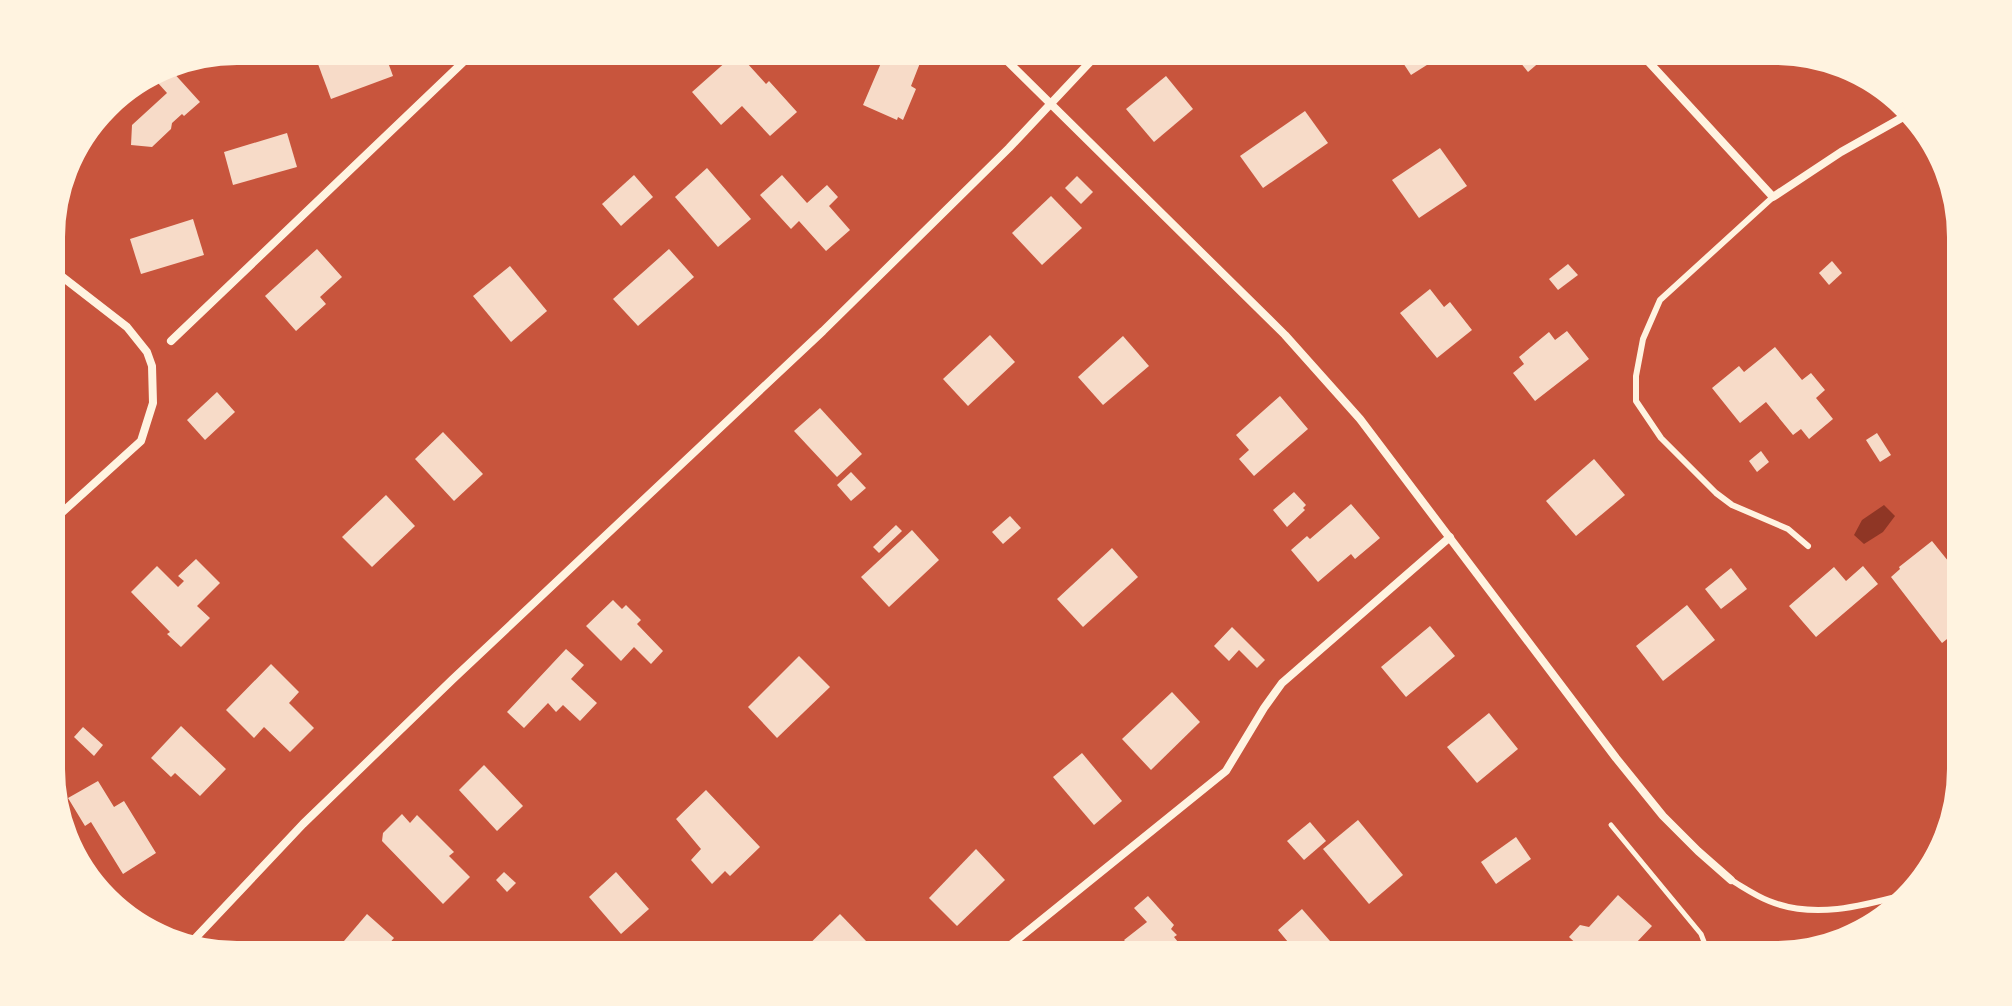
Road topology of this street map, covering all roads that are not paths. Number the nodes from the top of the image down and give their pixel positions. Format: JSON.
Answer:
{"nodes":[{"id":1,"x":465,"y":60,"type":"edge"},
{"id":2,"x":1006,"y":60,"type":"edge"},
{"id":3,"x":1092,"y":60,"type":"edge"},
{"id":4,"x":1647,"y":60,"type":"edge"},
{"id":5,"x":1051,"y":105,"type":"junction"},
{"id":6,"x":1904,"y":117,"type":"edge"},
{"id":7,"x":1773,"y":197,"type":"junction"},
{"id":8,"x":60,"y":275,"type":"edge"},
{"id":9,"x":171,"y":341,"type":"dead end"},
{"id":10,"x":60,"y":514,"type":"edge"},
{"id":11,"x":1450,"y":537,"type":"junction"},
{"id":12,"x":1808,"y":546,"type":"dead end"},
{"id":13,"x":1731,"y":880,"type":"joint"},
{"id":14,"x":1897,"y":897,"type":"edge"},
{"id":15,"x":193,"y":940,"type":"edge"},
{"id":16,"x":1009,"y":946,"type":"edge"}],
"edges":[{"from":1,"to":9,"type":"street"},
{"from":2,"to":5,"type":"street"},
{"from":3,"to":5,"type":"street"},
{"from":4,"to":7,"type":"street"},
{"from":5,"to":11,"type":"street"},
{"from":5,"to":15,"type":"street"},
{"from":6,"to":7,"type":"street"},
{"from":7,"to":12,"type":"lane"},
{"from":8,"to":10,"type":"street"},
{"from":11,"to":13,"type":"street"},
{"from":11,"to":16,"type":"street"},
{"from":13,"to":14,"type":"lane"}]}
